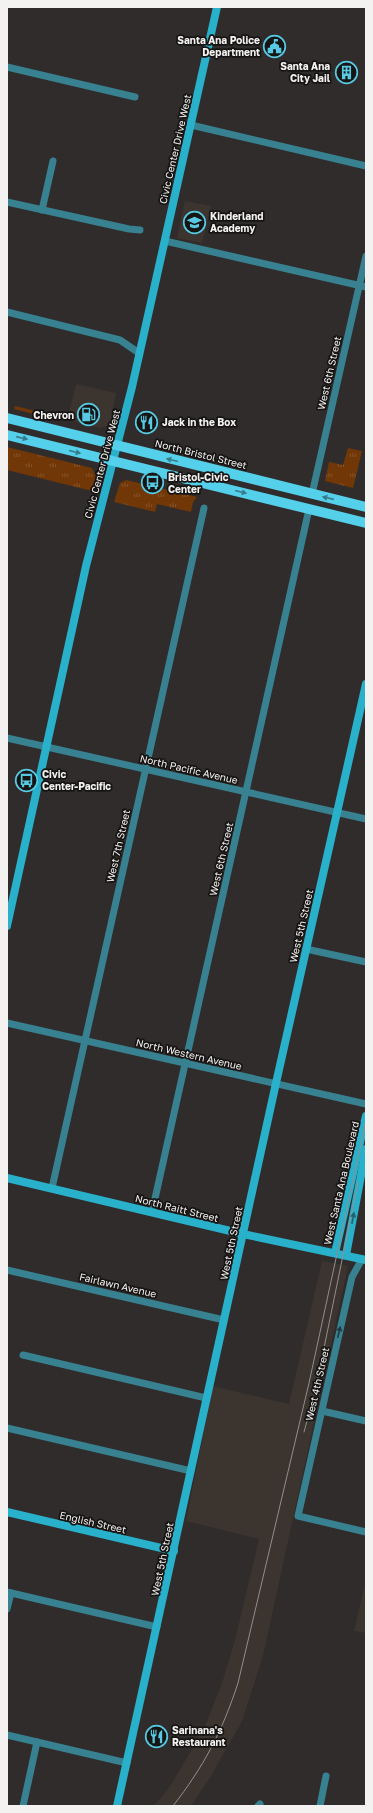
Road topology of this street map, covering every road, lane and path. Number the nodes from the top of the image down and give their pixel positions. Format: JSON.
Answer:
{"nodes":[{"id":1,"x":217,"y":7,"type":"edge"},
{"id":2,"x":7,"y":67,"type":"edge"},
{"id":3,"x":135,"y":97,"type":"dead end"},
{"id":4,"x":191,"y":125,"type":"junction"},
{"id":5,"x":53,"y":161,"type":"dead end"},
{"id":6,"x":366,"y":166,"type":"edge"},
{"id":7,"x":7,"y":202,"type":"edge"},
{"id":8,"x":42,"y":210,"type":"junction"},
{"id":9,"x":140,"y":230,"type":"dead end"},
{"id":10,"x":165,"y":241,"type":"junction"},
{"id":11,"x":366,"y":256,"type":"edge"},
{"id":12,"x":363,"y":287,"type":"edge"},
{"id":13,"x":7,"y":312,"type":"edge"},
{"id":14,"x":140,"y":353,"type":"junction"},
{"id":15,"x":7,"y":418,"type":"edge"},
{"id":16,"x":7,"y":435,"type":"edge"},
{"id":17,"x":118,"y":446,"type":"junction"},
{"id":18,"x":114,"y":461,"type":"junction"},
{"id":19,"x":312,"y":494,"type":"junction"},
{"id":20,"x":366,"y":507,"type":"edge"},
{"id":21,"x":204,"y":508,"type":"dead end"},
{"id":22,"x":309,"y":509,"type":"junction"},
{"id":23,"x":366,"y":523,"type":"edge"},
{"id":24,"x":366,"y":684,"type":"edge"},
{"id":25,"x":7,"y":738,"type":"edge"},
{"id":26,"x":46,"y":747,"type":"junction"},
{"id":27,"x":146,"y":770,"type":"junction"},
{"id":28,"x":246,"y":792,"type":"junction"},
{"id":29,"x":337,"y":812,"type":"junction"},
{"id":30,"x":366,"y":819,"type":"edge"},
{"id":31,"x":7,"y":926,"type":"edge"},
{"id":32,"x":306,"y":949,"type":"junction"},
{"id":33,"x":366,"y":962,"type":"edge"},
{"id":34,"x":7,"y":1023,"type":"edge"},
{"id":35,"x":85,"y":1041,"type":"junction"},
{"id":36,"x":186,"y":1063,"type":"junction"},
{"id":37,"x":276,"y":1083,"type":"junction"},
{"id":38,"x":366,"y":1104,"type":"edge"},
{"id":39,"x":366,"y":1116,"type":"edge"},
{"id":40,"x":366,"y":1149,"type":"edge"},
{"id":41,"x":7,"y":1178,"type":"edge"},
{"id":42,"x":52,"y":1188,"type":"junction"},
{"id":43,"x":152,"y":1212,"type":"junction"},
{"id":44,"x":243,"y":1234,"type":"junction"},
{"id":45,"x":335,"y":1253,"type":"junction"},
{"id":46,"x":346,"y":1255,"type":"junction"},
{"id":47,"x":364,"y":1260,"type":"edge"},
{"id":48,"x":7,"y":1270,"type":"edge"},
{"id":49,"x":224,"y":1320,"type":"junction"},
{"id":50,"x":23,"y":1355,"type":"dead end"},
{"id":51,"x":206,"y":1398,"type":"junction"},
{"id":52,"x":322,"y":1411,"type":"junction"},
{"id":53,"x":366,"y":1421,"type":"edge"},
{"id":54,"x":7,"y":1428,"type":"edge"},
{"id":55,"x":191,"y":1471,"type":"junction"},
{"id":56,"x":7,"y":1512,"type":"edge"},
{"id":57,"x":366,"y":1532,"type":"edge"},
{"id":58,"x":174,"y":1551,"type":"junction"},
{"id":59,"x":9,"y":1593,"type":"edge"},
{"id":60,"x":7,"y":1609,"type":"edge"},
{"id":61,"x":157,"y":1627,"type":"junction"},
{"id":62,"x":7,"y":1735,"type":"edge"},
{"id":63,"x":37,"y":1742,"type":"junction"},
{"id":64,"x":127,"y":1763,"type":"junction"},
{"id":65,"x":326,"y":1776,"type":"dead end"},
{"id":66,"x":23,"y":1806,"type":"edge"},
{"id":67,"x":117,"y":1806,"type":"edge"},
{"id":68,"x":320,"y":1806,"type":"edge"}],
"edges":[{"from":1,"to":4,"type":"street","name":"Civic Center Drive West"},
{"from":2,"to":3,"type":"street"},
{"from":4,"to":6,"type":"street"},
{"from":4,"to":10,"type":"street","name":"Civic Center Drive West"},
{"from":5,"to":8,"type":"street"},
{"from":7,"to":8,"type":"street"},
{"from":8,"to":9,"type":"street"},
{"from":10,"to":12,"type":"street"},
{"from":10,"to":14,"type":"street","name":"Civic Center Drive West"},
{"from":11,"to":12,"type":"street","name":"West 6th Street"},
{"from":12,"to":19,"type":"street","name":"West 6th Street"},
{"from":13,"to":14,"type":"street"},
{"from":14,"to":17,"type":"street","name":"Civic Center Drive West"},
{"from":15,"to":17,"type":"main road","name":"North Bristol Street"},
{"from":16,"to":18,"type":"main road","one_way":true},
{"from":17,"to":18,"type":"street","name":"Civic Center Drive West"},
{"from":19,"to":17,"type":"main road","name":"North Bristol Street","one_way":true},
{"from":18,"to":22,"type":"main road","one_way":true},
{"from":18,"to":26,"type":"street","name":"Civic Center Drive West"},
{"from":20,"to":19,"type":"main road","name":"North Bristol Street","one_way":true},
{"from":21,"to":27,"type":"street","name":"West 7th Street"},
{"from":22,"to":23,"type":"main road"},
{"from":22,"to":28,"type":"street","name":"West 6th Street"},
{"from":24,"to":29,"type":"street","name":"West 5th Street"},
{"from":25,"to":26,"type":"street","name":"North Pacific Avenue"},
{"from":26,"to":27,"type":"street","name":"North Pacific Avenue"},
{"from":26,"to":31,"type":"street","name":"Civic Center Drive West"},
{"from":27,"to":28,"type":"street","name":"North Pacific Avenue"},
{"from":27,"to":35,"type":"street","name":"West 7th Street"},
{"from":28,"to":29,"type":"street","name":"North Pacific Avenue"},
{"from":28,"to":36,"type":"street","name":"West 6th Street"},
{"from":29,"to":30,"type":"street","name":"North Pacific Avenue"},
{"from":29,"to":32,"type":"street","name":"West 5th Street"},
{"from":32,"to":33,"type":"street"},
{"from":32,"to":37,"type":"street","name":"West 5th Street"},
{"from":34,"to":35,"type":"street","name":"North Western Avenue"},
{"from":35,"to":36,"type":"street","name":"North Western Avenue"},
{"from":35,"to":42,"type":"street","name":"West 7th Street"},
{"from":36,"to":37,"type":"street","name":"North Western Avenue"},
{"from":36,"to":43,"type":"street","name":"West 6th Street"},
{"from":37,"to":38,"type":"street","name":"North Western Avenue"},
{"from":37,"to":44,"type":"street","name":"West 5th Street"},
{"from":39,"to":45,"type":"street","name":"West Santa Ana Boulevard"},
{"from":46,"to":40,"type":"street","name":"West Santa Ana Boulevard","one_way":true},
{"from":41,"to":42,"type":"street","name":"North Raitt Street"},
{"from":42,"to":43,"type":"street","name":"North Raitt Street"},
{"from":43,"to":44,"type":"street","name":"North Raitt Street"},
{"from":44,"to":45,"type":"street","name":"North Raitt Street"},
{"from":44,"to":49,"type":"street","name":"West 5th Street"},
{"from":45,"to":46,"type":"street","name":"North Raitt Street"},
{"from":46,"to":47,"type":"street","name":"North Raitt Street"},
{"from":52,"to":47,"type":"street","name":"West 4th Street","one_way":true},
{"from":48,"to":49,"type":"street","name":"Fairlawn Avenue"},
{"from":49,"to":51,"type":"street","name":"West 5th Street"},
{"from":50,"to":51,"type":"street"},
{"from":51,"to":55,"type":"street","name":"West 5th Street"},
{"from":52,"to":53,"type":"street"},
{"from":52,"to":57,"type":"street","name":"West 4th Street"},
{"from":54,"to":55,"type":"street"},
{"from":55,"to":58,"type":"street","name":"West 5th Street"},
{"from":56,"to":58,"type":"street","name":"English Street"},
{"from":58,"to":61,"type":"street","name":"West 5th Street"},
{"from":59,"to":60,"type":"street"},
{"from":59,"to":61,"type":"street"},
{"from":61,"to":64,"type":"street","name":"West 5th Street"},
{"from":62,"to":63,"type":"street"},
{"from":63,"to":64,"type":"street"},
{"from":63,"to":66,"type":"street"},
{"from":64,"to":67,"type":"street","name":"West 5th Street"},
{"from":65,"to":68,"type":"street"}]}
